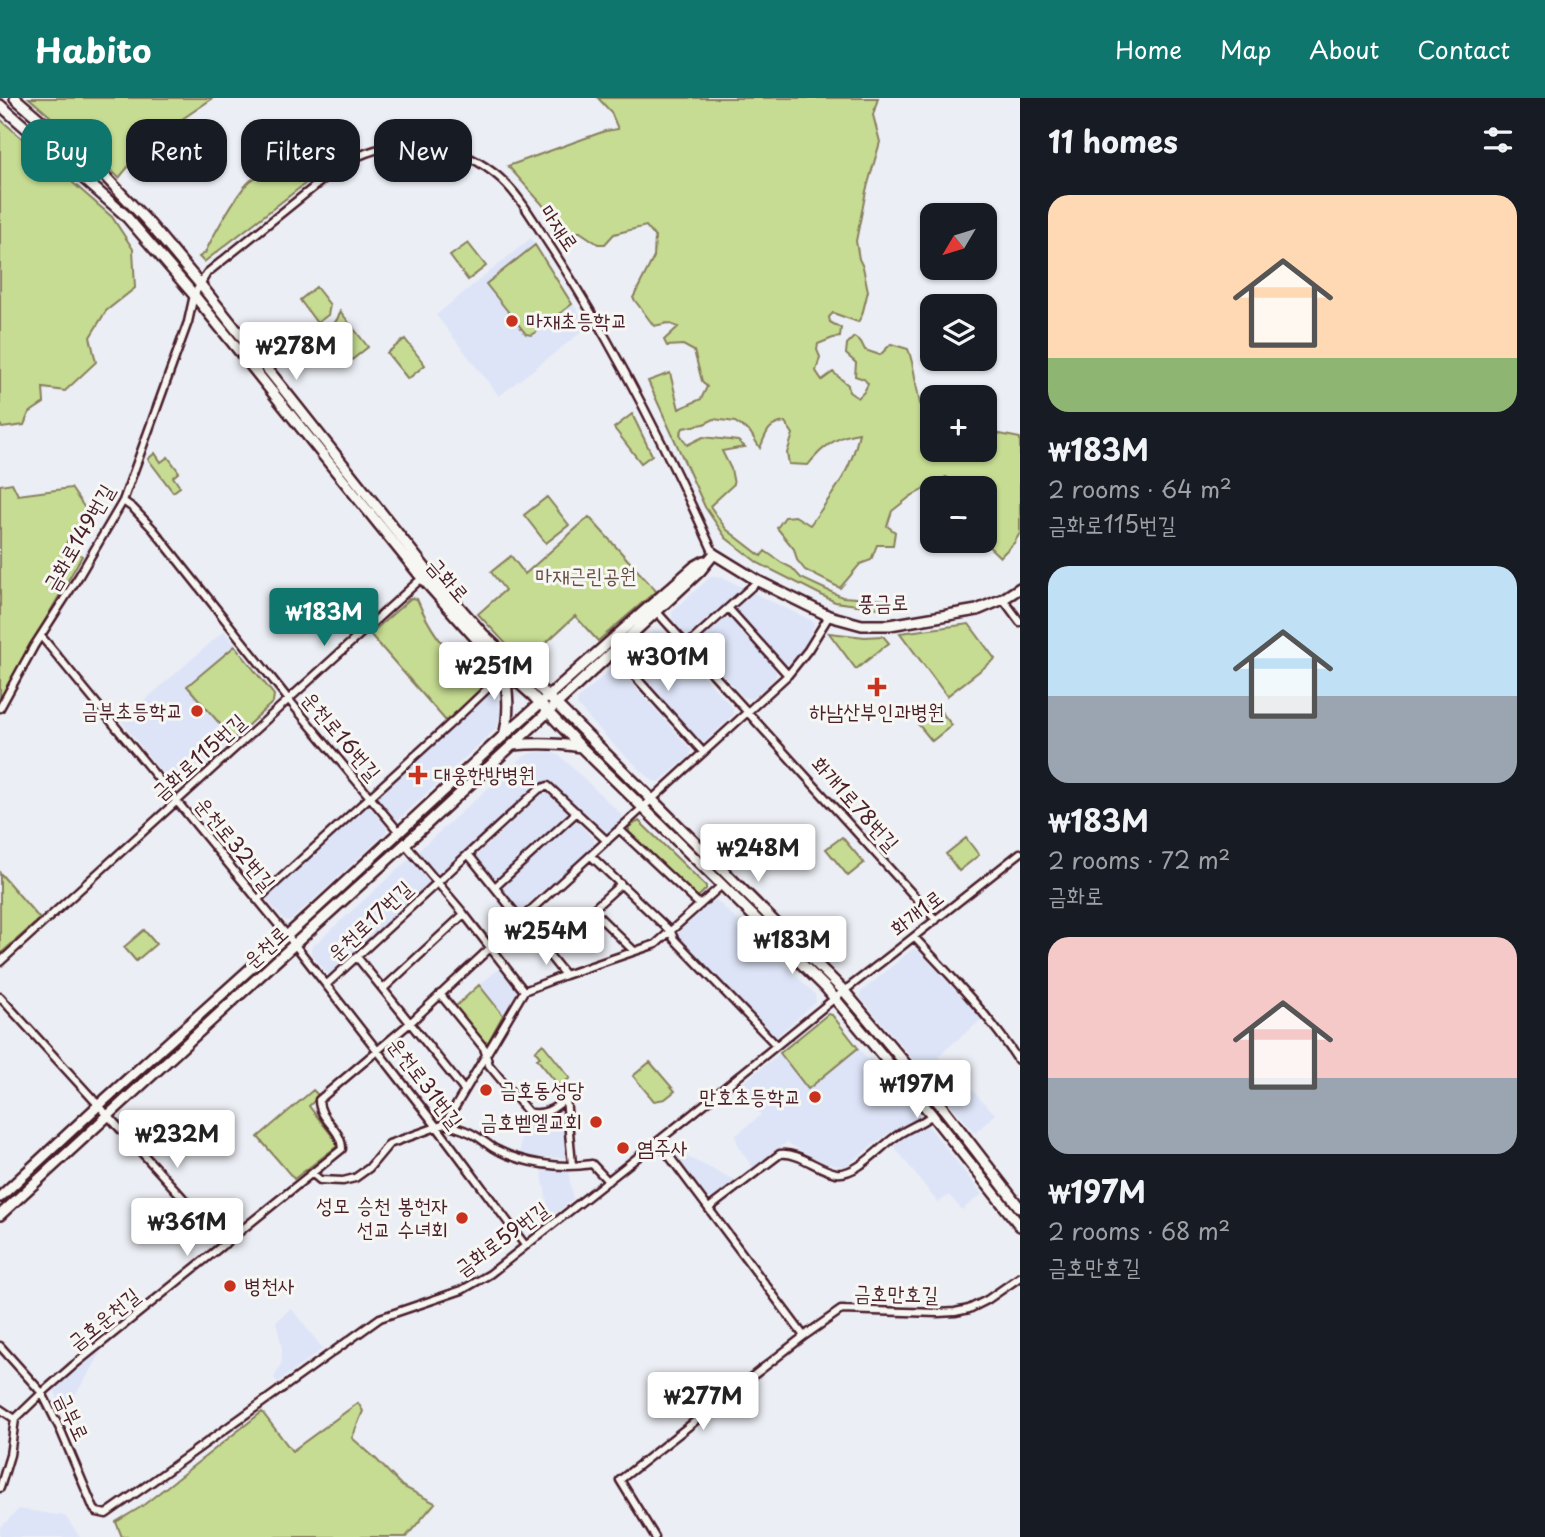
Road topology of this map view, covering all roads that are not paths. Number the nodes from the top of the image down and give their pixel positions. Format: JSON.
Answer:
{"nodes":[{"id":1,"x":15,"y":98,"type":"edge"},
{"id":2,"x":0,"y":105,"type":"edge"},
{"id":3,"x":200,"y":284,"type":"junction"},
{"id":4,"x":194,"y":295,"type":"junction"},
{"id":5,"x":123,"y":501,"type":"junction"},
{"id":6,"x":715,"y":554,"type":"junction"},
{"id":7,"x":422,"y":578,"type":"junction"},
{"id":8,"x":758,"y":581,"type":"junction"},
{"id":9,"x":1020,"y":588,"type":"edge"},
{"id":10,"x":1003,"y":599,"type":"junction"},
{"id":11,"x":728,"y":608,"type":"junction"},
{"id":12,"x":656,"y":611,"type":"junction"},
{"id":13,"x":829,"y":616,"type":"junction"},
{"id":14,"x":1020,"y":622,"type":"edge"},
{"id":15,"x":41,"y":636,"type":"junction"},
{"id":16,"x":687,"y":645,"type":"junction"},
{"id":17,"x":613,"y":652,"type":"junction"},
{"id":18,"x":504,"y":670,"type":"junction"},
{"id":19,"x":788,"y":675,"type":"junction"},
{"id":20,"x":289,"y":700,"type":"junction"},
{"id":21,"x":552,"y":701,"type":"junction"},
{"id":22,"x":540,"y":705,"type":"junction"},
{"id":23,"x":0,"y":708,"type":"edge"},
{"id":24,"x":748,"y":712,"type":"junction"},
{"id":25,"x":548,"y":713,"type":"junction"},
{"id":26,"x":504,"y":736,"type":"junction"},
{"id":27,"x":511,"y":746,"type":"junction"},
{"id":28,"x":581,"y":747,"type":"junction"},
{"id":29,"x":703,"y":752,"type":"junction"},
{"id":30,"x":370,"y":797,"type":"junction"},
{"id":31,"x":651,"y":799,"type":"junction"},
{"id":32,"x":177,"y":802,"type":"junction"},
{"id":33,"x":642,"y":808,"type":"junction"},
{"id":34,"x":577,"y":812,"type":"junction"},
{"id":35,"x":619,"y":829,"type":"junction"},
{"id":36,"x":399,"y":832,"type":"junction"},
{"id":37,"x":607,"y":841,"type":"junction"},
{"id":38,"x":405,"y":844,"type":"junction"},
{"id":39,"x":1020,"y":853,"type":"edge"},
{"id":40,"x":468,"y":854,"type":"junction"},
{"id":41,"x":591,"y":856,"type":"junction"},
{"id":42,"x":437,"y":882,"type":"junction"},
{"id":43,"x":621,"y":884,"type":"junction"},
{"id":44,"x":722,"y":885,"type":"junction"},
{"id":45,"x":495,"y":887,"type":"junction"},
{"id":46,"x":257,"y":900,"type":"junction"},
{"id":47,"x":700,"y":905,"type":"junction"},
{"id":48,"x":592,"y":910,"type":"junction"},
{"id":49,"x":464,"y":914,"type":"junction"},
{"id":50,"x":521,"y":919,"type":"junction"},
{"id":51,"x":936,"y":920,"type":"junction"},
{"id":52,"x":671,"y":932,"type":"junction"},
{"id":53,"x":286,"y":935,"type":"junction"},
{"id":54,"x":915,"y":937,"type":"junction"},
{"id":55,"x":295,"y":945,"type":"junction"},
{"id":56,"x":491,"y":947,"type":"junction"},
{"id":57,"x":547,"y":951,"type":"junction"},
{"id":58,"x":634,"y":951,"type":"junction"},
{"id":59,"x":357,"y":957,"type":"junction"},
{"id":60,"x":0,"y":962,"type":"edge"},
{"id":61,"x":565,"y":975,"type":"junction"},
{"id":62,"x":326,"y":985,"type":"junction"},
{"id":63,"x":383,"y":989,"type":"junction"},
{"id":64,"x":524,"y":991,"type":"junction"},
{"id":65,"x":844,"y":991,"type":"junction"},
{"id":66,"x":440,"y":994,"type":"junction"},
{"id":67,"x":0,"y":997,"type":"edge"},
{"id":68,"x":835,"y":998,"type":"junction"},
{"id":69,"x":410,"y":1023,"type":"junction"},
{"id":70,"x":776,"y":1045,"type":"junction"},
{"id":71,"x":378,"y":1050,"type":"junction"},
{"id":72,"x":485,"y":1055,"type":"junction"},
{"id":73,"x":1018,"y":1060,"type":"edge"},
{"id":74,"x":464,"y":1090,"type":"junction"},
{"id":75,"x":575,"y":1090,"type":"dead end"},
{"id":76,"x":566,"y":1098,"type":"junction"},
{"id":77,"x":99,"y":1105,"type":"junction"},
{"id":78,"x":108,"y":1115,"type":"junction"},
{"id":79,"x":932,"y":1115,"type":"junction"},
{"id":80,"x":445,"y":1124,"type":"junction"},
{"id":81,"x":437,"y":1128,"type":"junction"},
{"id":82,"x":659,"y":1141,"type":"junction"},
{"id":83,"x":572,"y":1165,"type":"junction"},
{"id":84,"x":313,"y":1174,"type":"junction"},
{"id":85,"x":608,"y":1181,"type":"junction"},
{"id":86,"x":0,"y":1197,"type":"edge"},
{"id":87,"x":709,"y":1208,"type":"junction"},
{"id":88,"x":1020,"y":1208,"type":"edge"},
{"id":89,"x":0,"y":1215,"type":"edge"},
{"id":90,"x":1020,"y":1226,"type":"edge"},
{"id":91,"x":225,"y":1244,"type":"junction"},
{"id":92,"x":525,"y":1245,"type":"junction"},
{"id":93,"x":1020,"y":1277,"type":"edge"},
{"id":94,"x":804,"y":1336,"type":"junction"},
{"id":95,"x":0,"y":1346,"type":"edge"},
{"id":96,"x":42,"y":1392,"type":"junction"},
{"id":97,"x":0,"y":1409,"type":"edge"},
{"id":98,"x":15,"y":1419,"type":"junction"},
{"id":99,"x":0,"y":1488,"type":"edge"},
{"id":100,"x":97,"y":1512,"type":"joint"},
{"id":101,"x":655,"y":1537,"type":"edge"}],
"edges":[{"from":1,"to":3,"type":"main road","name":"금화로"},
{"from":2,"to":4,"type":"main road","name":"금화로"},
{"from":3,"to":4,"type":"street","name":"마재로"},
{"from":3,"to":6,"type":"street","name":"마재로"},
{"from":3,"to":21,"type":"main road","name":"금화로"},
{"from":4,"to":5,"type":"street","name":"금화로149번길"},
{"from":4,"to":7,"type":"main road","name":"금화로"},
{"from":5,"to":15,"type":"street","name":"금화로149번길"},
{"from":5,"to":20,"type":"street","name":"운천로16번길"},
{"from":6,"to":8,"type":"main road","name":"풍금로"},
{"from":6,"to":12,"type":"main road"},
{"from":6,"to":21,"type":"main road"},
{"from":7,"to":18,"type":"main road","name":"금화로"},
{"from":7,"to":20,"type":"street","name":"금화로115번길"},
{"from":8,"to":11,"type":"street"},
{"from":8,"to":13,"type":"main road","name":"풍금로"},
{"from":9,"to":10,"type":"main road","name":"풍금로"},
{"from":10,"to":13,"type":"main road","name":"풍금로"},
{"from":10,"to":14,"type":"street"},
{"from":11,"to":16,"type":"street"},
{"from":11,"to":19,"type":"street"},
{"from":12,"to":16,"type":"street","name":"화개1로78번길"},
{"from":12,"to":17,"type":"main road"},
{"from":13,"to":19,"type":"street"},
{"from":15,"to":23,"type":"street","name":"금화로149번길"},
{"from":15,"to":32,"type":"street","name":"운천로32번길"},
{"from":16,"to":24,"type":"street","name":"화개1로78번길"},
{"from":17,"to":21,"type":"main road"},
{"from":17,"to":29,"type":"street"},
{"from":18,"to":22,"type":"main road","name":"금화로"},
{"from":18,"to":26,"type":"main road"},
{"from":18,"to":30,"type":"street"},
{"from":19,"to":24,"type":"street"},
{"from":20,"to":30,"type":"street","name":"운천로16번길"},
{"from":20,"to":32,"type":"street","name":"금화로115번길"},
{"from":21,"to":22,"type":"main road","name":"운천로"},
{"from":21,"to":25,"type":"main road","name":"운천로"},
{"from":21,"to":31,"type":"main road","name":"금화로"},
{"from":22,"to":25,"type":"main road","name":"금화로"},
{"from":22,"to":26,"type":"main road","name":"운천로"},
{"from":24,"to":29,"type":"street"},
{"from":24,"to":51,"type":"street","name":"화개1로78번길"},
{"from":25,"to":27,"type":"main road","name":"운천로"},
{"from":25,"to":28,"type":"main road","name":"금화로"},
{"from":26,"to":36,"type":"main road","name":"운천로"},
{"from":27,"to":28,"type":"main road"},
{"from":27,"to":38,"type":"main road","name":"운천로"},
{"from":28,"to":33,"type":"main road","name":"금화로"},
{"from":29,"to":31,"type":"street"},
{"from":30,"to":36,"type":"street","name":"운천로16번길"},
{"from":30,"to":46,"type":"street"},
{"from":31,"to":33,"type":"street"},
{"from":31,"to":65,"type":"main road","name":"금화로"},
{"from":32,"to":46,"type":"street","name":"운천로32번길"},
{"from":32,"to":60,"type":"street","name":"금화로115번길"},
{"from":33,"to":35,"type":"street"},
{"from":33,"to":44,"type":"main road","name":"금화로"},
{"from":34,"to":37,"type":"street"},
{"from":34,"to":40,"type":"street"},
{"from":34,"to":45,"type":"street"},
{"from":35,"to":37,"type":"street"},
{"from":35,"to":47,"type":"street"},
{"from":36,"to":53,"type":"main road","name":"운천로"},
{"from":37,"to":41,"type":"street"},
{"from":38,"to":42,"type":"street","name":"운천로17번길"},
{"from":38,"to":55,"type":"main road","name":"운천로"},
{"from":39,"to":51,"type":"street","name":"화개1로"},
{"from":40,"to":42,"type":"street"},
{"from":40,"to":45,"type":"street"},
{"from":41,"to":43,"type":"street"},
{"from":41,"to":50,"type":"street"},
{"from":42,"to":49,"type":"street","name":"운천로17번길"},
{"from":42,"to":59,"type":"street","name":"운천로17번길"},
{"from":43,"to":48,"type":"street"},
{"from":43,"to":52,"type":"street"},
{"from":44,"to":47,"type":"street"},
{"from":44,"to":68,"type":"main road","name":"금화로"},
{"from":45,"to":50,"type":"street"},
{"from":46,"to":53,"type":"street","name":"운천로32번길"},
{"from":47,"to":52,"type":"street"},
{"from":48,"to":57,"type":"street"},
{"from":48,"to":58,"type":"street"},
{"from":49,"to":56,"type":"street","name":"운천로17번길"},
{"from":49,"to":63,"type":"street"},
{"from":50,"to":56,"type":"street"},
{"from":50,"to":57,"type":"street"},
{"from":51,"to":54,"type":"street","name":"화개1로"},
{"from":52,"to":58,"type":"street"},
{"from":52,"to":70,"type":"street"},
{"from":53,"to":55,"type":"street","name":"운천로32번길"},
{"from":53,"to":77,"type":"main road","name":"운천로"},
{"from":54,"to":65,"type":"street","name":"화개1로"},
{"from":54,"to":73,"type":"street"},
{"from":55,"to":62,"type":"street","name":"운천로31번길"},
{"from":55,"to":78,"type":"main road","name":"운천로"},
{"from":56,"to":64,"type":"street","name":"운천로17번길"},
{"from":56,"to":66,"type":"street"},
{"from":57,"to":61,"type":"street"},
{"from":58,"to":61,"type":"street"},
{"from":59,"to":62,"type":"street","name":"운천로17번길"},
{"from":59,"to":63,"type":"street"},
{"from":61,"to":64,"type":"street"},
{"from":62,"to":71,"type":"street","name":"운천로31번길"},
{"from":63,"to":69,"type":"street"},
{"from":64,"to":72,"type":"street"},
{"from":65,"to":68,"type":"street","name":"화개1로"},
{"from":65,"to":88,"type":"main road","name":"금화로"},
{"from":66,"to":69,"type":"street"},
{"from":66,"to":72,"type":"street"},
{"from":67,"to":77,"type":"street"},
{"from":68,"to":70,"type":"street","name":"금화로59번길"},
{"from":68,"to":79,"type":"main road","name":"금화로"},
{"from":69,"to":71,"type":"street"},
{"from":69,"to":74,"type":"street"},
{"from":70,"to":82,"type":"street","name":"금화로59번길"},
{"from":71,"to":81,"type":"street","name":"운천로31번길"},
{"from":71,"to":84,"type":"street","name":"금호운천길"},
{"from":72,"to":74,"type":"street"},
{"from":72,"to":76,"type":"street"},
{"from":74,"to":80,"type":"street"},
{"from":75,"to":76,"type":"street"},
{"from":76,"to":83,"type":"street"},
{"from":77,"to":78,"type":"street"},
{"from":77,"to":86,"type":"main road","name":"운천로"},
{"from":78,"to":89,"type":"main road","name":"운천로"},
{"from":78,"to":91,"type":"street"},
{"from":79,"to":87,"type":"street"},
{"from":79,"to":90,"type":"main road","name":"금화로"},
{"from":80,"to":81,"type":"street"},
{"from":80,"to":83,"type":"street"},
{"from":81,"to":84,"type":"street"},
{"from":81,"to":92,"type":"street","name":"운천로31번길"},
{"from":82,"to":85,"type":"street","name":"금화로59번길"},
{"from":82,"to":87,"type":"street"},
{"from":83,"to":85,"type":"street"},
{"from":84,"to":91,"type":"street","name":"금호운천길"},
{"from":85,"to":92,"type":"street","name":"금화로59번길"},
{"from":87,"to":94,"type":"street"},
{"from":91,"to":96,"type":"street","name":"금호운천길"},
{"from":92,"to":100,"type":"street","name":"금화로59번길"},
{"from":93,"to":94,"type":"street","name":"금호만호길"},
{"from":94,"to":101,"type":"street","name":"금호만호길"},
{"from":95,"to":96,"type":"street","name":"금부로"},
{"from":96,"to":98,"type":"street","name":"금호운천길"},
{"from":96,"to":100,"type":"street","name":"금부로"},
{"from":97,"to":98,"type":"street"},
{"from":98,"to":99,"type":"street"}]}
